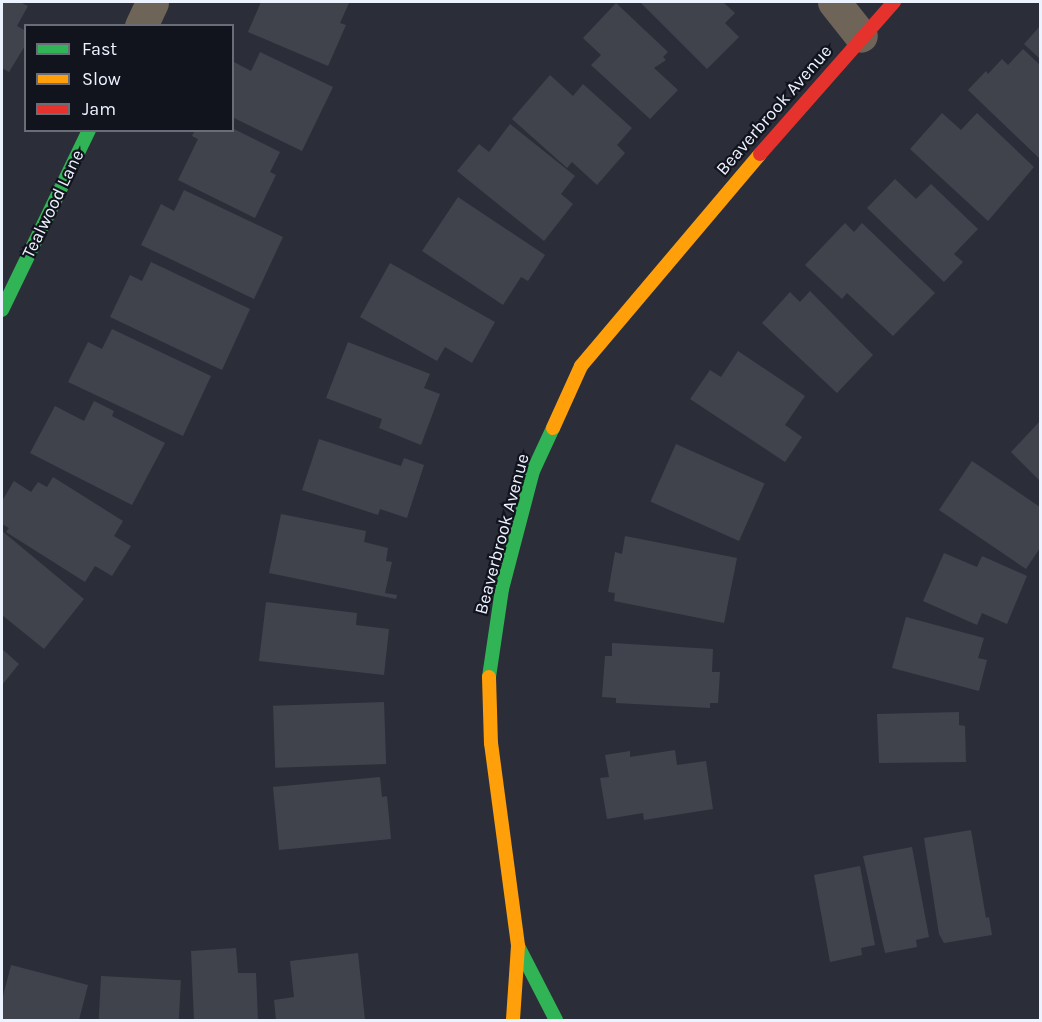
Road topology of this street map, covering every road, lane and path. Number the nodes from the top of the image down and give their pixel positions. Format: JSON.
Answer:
{"nodes":[{"id":1,"x":152,"y":2,"type":"edge"},
{"id":2,"x":834,"y":2,"type":"edge"},
{"id":3,"x":894,"y":2,"type":"edge"},
{"id":4,"x":142,"y":24,"type":"edge"},
{"id":5,"x":861,"y":36,"type":"junction"},
{"id":6,"x":88,"y":132,"type":"edge"},
{"id":7,"x":2,"y":310,"type":"edge"},
{"id":8,"x":518,"y":946,"type":"junction"},
{"id":9,"x":513,"y":1020,"type":"edge"},
{"id":10,"x":556,"y":1020,"type":"edge"}],
"edges":[{"from":1,"to":4,"type":"street"},
{"from":2,"to":5,"type":"street"},
{"from":3,"to":5,"type":"street","name":"Beaverbrook Avenue"},
{"from":5,"to":8,"type":"street","name":"Beaverbrook Avenue"},
{"from":6,"to":7,"type":"street","name":"Tealwood Lane"},
{"from":8,"to":9,"type":"street","name":"Beaverbrook Avenue"},
{"from":8,"to":10,"type":"street","name":"Beaverbrook Avenue"}]}
